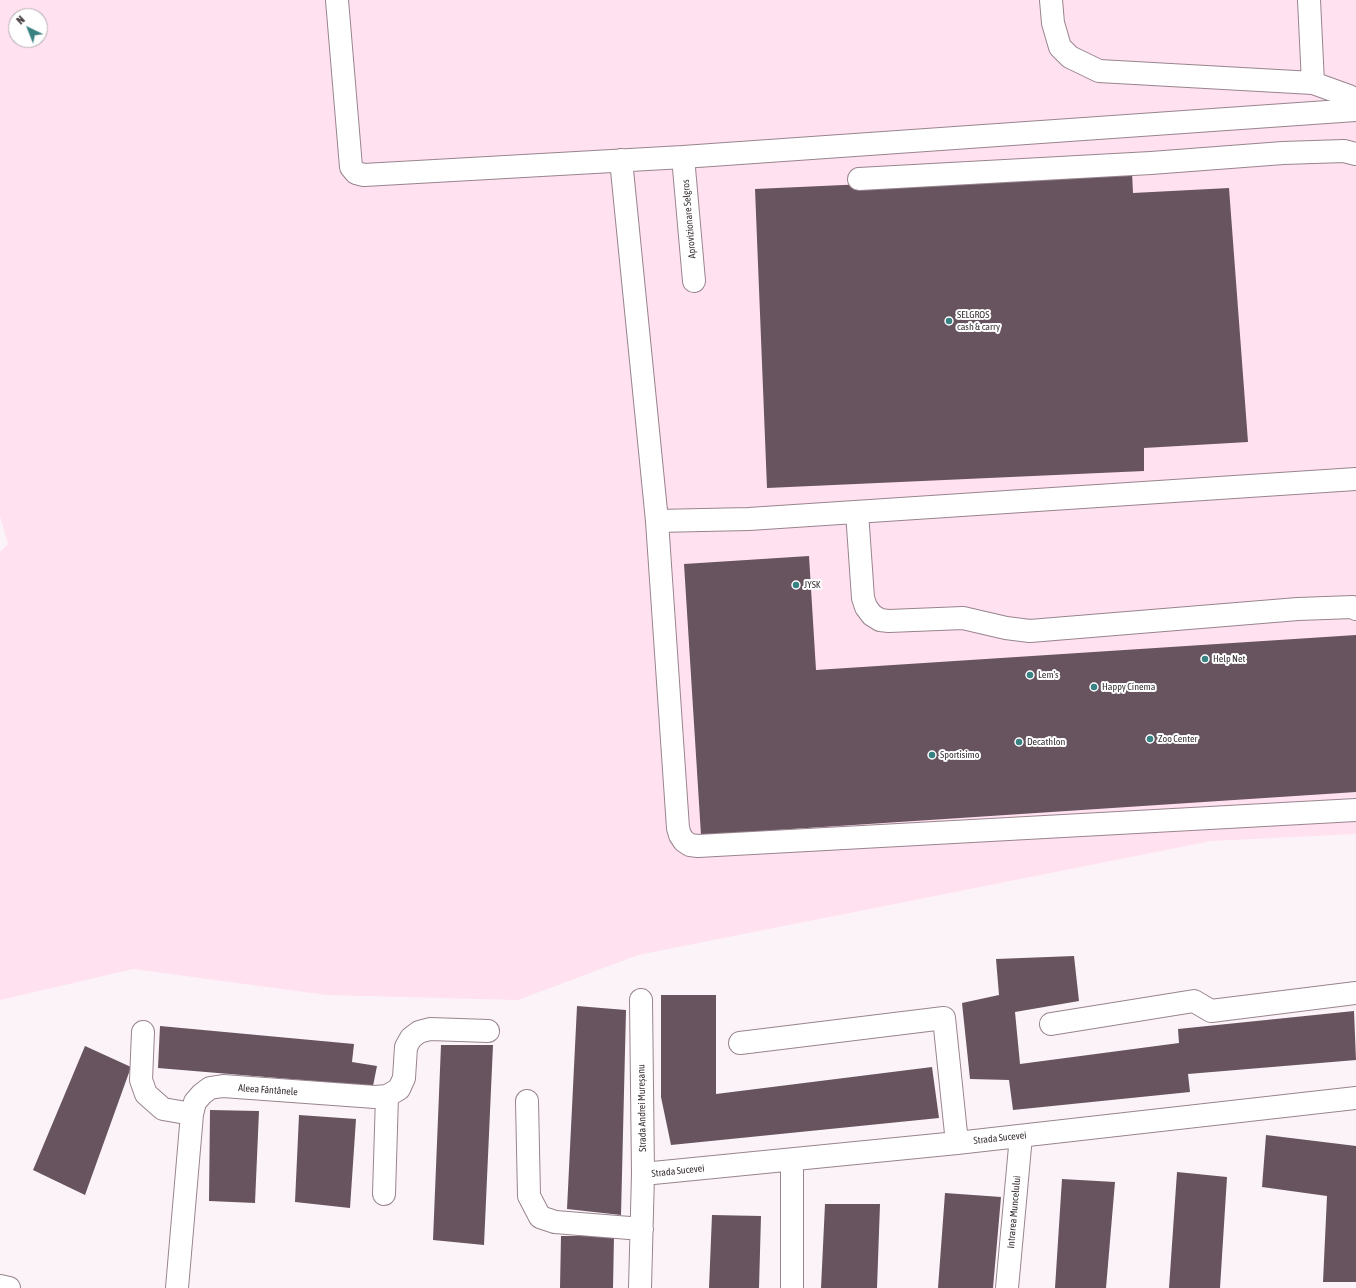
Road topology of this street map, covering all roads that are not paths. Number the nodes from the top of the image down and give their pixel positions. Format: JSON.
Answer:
{"nodes":[{"id":1,"x":337,"y":0,"type":"edge"},
{"id":2,"x":1051,"y":0,"type":"edge"},
{"id":3,"x":1309,"y":0,"type":"edge"},
{"id":4,"x":1314,"y":83,"type":"junction"},
{"id":5,"x":1356,"y":106,"type":"edge"},
{"id":6,"x":1356,"y":110,"type":"edge"},
{"id":7,"x":1356,"y":154,"type":"edge"},
{"id":8,"x":683,"y":157,"type":"junction"},
{"id":9,"x":621,"y":160,"type":"junction"},
{"id":10,"x":859,"y":179,"type":"dead end"},
{"id":11,"x":694,"y":281,"type":"dead end"},
{"id":12,"x":1356,"y":479,"type":"edge"},
{"id":13,"x":857,"y":512,"type":"junction"},
{"id":14,"x":657,"y":521,"type":"junction"},
{"id":15,"x":1356,"y":609,"type":"edge"},
{"id":16,"x":1356,"y":810,"type":"edge"},
{"id":17,"x":1356,"y":993,"type":"edge"},
{"id":18,"x":641,"y":1000,"type":"dead end"},
{"id":19,"x":1051,"y":1024,"type":"dead end"},
{"id":20,"x":488,"y":1031,"type":"dead end"},
{"id":21,"x":143,"y":1032,"type":"dead end"},
{"id":22,"x":740,"y":1043,"type":"dead end"},
{"id":23,"x":387,"y":1096,"type":"junction"},
{"id":24,"x":1356,"y":1098,"type":"edge"},
{"id":25,"x":527,"y":1101,"type":"dead end"},
{"id":26,"x":192,"y":1114,"type":"junction"},
{"id":27,"x":1021,"y":1136,"type":"junction"},
{"id":28,"x":957,"y":1143,"type":"junction"},
{"id":29,"x":792,"y":1160,"type":"junction"},
{"id":30,"x":643,"y":1174,"type":"junction"},
{"id":31,"x":384,"y":1194,"type":"dead end"},
{"id":32,"x":642,"y":1229,"type":"junction"},
{"id":33,"x":0,"y":1286,"type":"edge"},
{"id":34,"x":9,"y":1288,"type":"edge"},
{"id":35,"x":177,"y":1288,"type":"edge"},
{"id":36,"x":640,"y":1288,"type":"edge"},
{"id":37,"x":792,"y":1288,"type":"edge"},
{"id":38,"x":1007,"y":1288,"type":"edge"}],
"edges":[{"from":1,"to":9,"type":"street"},
{"from":2,"to":4,"type":"street"},
{"from":3,"to":4,"type":"street"},
{"from":4,"to":5,"type":"street"},
{"from":6,"to":8,"type":"street"},
{"from":7,"to":10,"type":"street"},
{"from":8,"to":9,"type":"street"},
{"from":8,"to":11,"type":"street","name":"Aprovizionare Selgros"},
{"from":9,"to":14,"type":"street"},
{"from":12,"to":13,"type":"street"},
{"from":13,"to":14,"type":"street"},
{"from":13,"to":15,"type":"street"},
{"from":14,"to":16,"type":"street"},
{"from":17,"to":19,"type":"street"},
{"from":18,"to":30,"type":"street","name":"Strada Andrei Mureșanu"},
{"from":20,"to":23,"type":"street"},
{"from":21,"to":26,"type":"street"},
{"from":22,"to":28,"type":"street"},
{"from":23,"to":26,"type":"street","name":"Aleea Fântânele"},
{"from":23,"to":31,"type":"street"},
{"from":24,"to":27,"type":"street","name":"Strada Sucevei"},
{"from":25,"to":32,"type":"street"},
{"from":26,"to":35,"type":"street","name":"Aleea Fântânele"},
{"from":27,"to":28,"type":"street","name":"Strada Sucevei"},
{"from":27,"to":38,"type":"street","name":"Intrarea Muncelului"},
{"from":28,"to":29,"type":"street","name":"Strada Sucevei"},
{"from":29,"to":30,"type":"street","name":"Strada Sucevei"},
{"from":29,"to":37,"type":"street"},
{"from":30,"to":32,"type":"street","name":"Strada Andrei Mureșanu"},
{"from":32,"to":36,"type":"street","name":"Strada Andrei Mureșanu"},
{"from":33,"to":34,"type":"street"}]}
